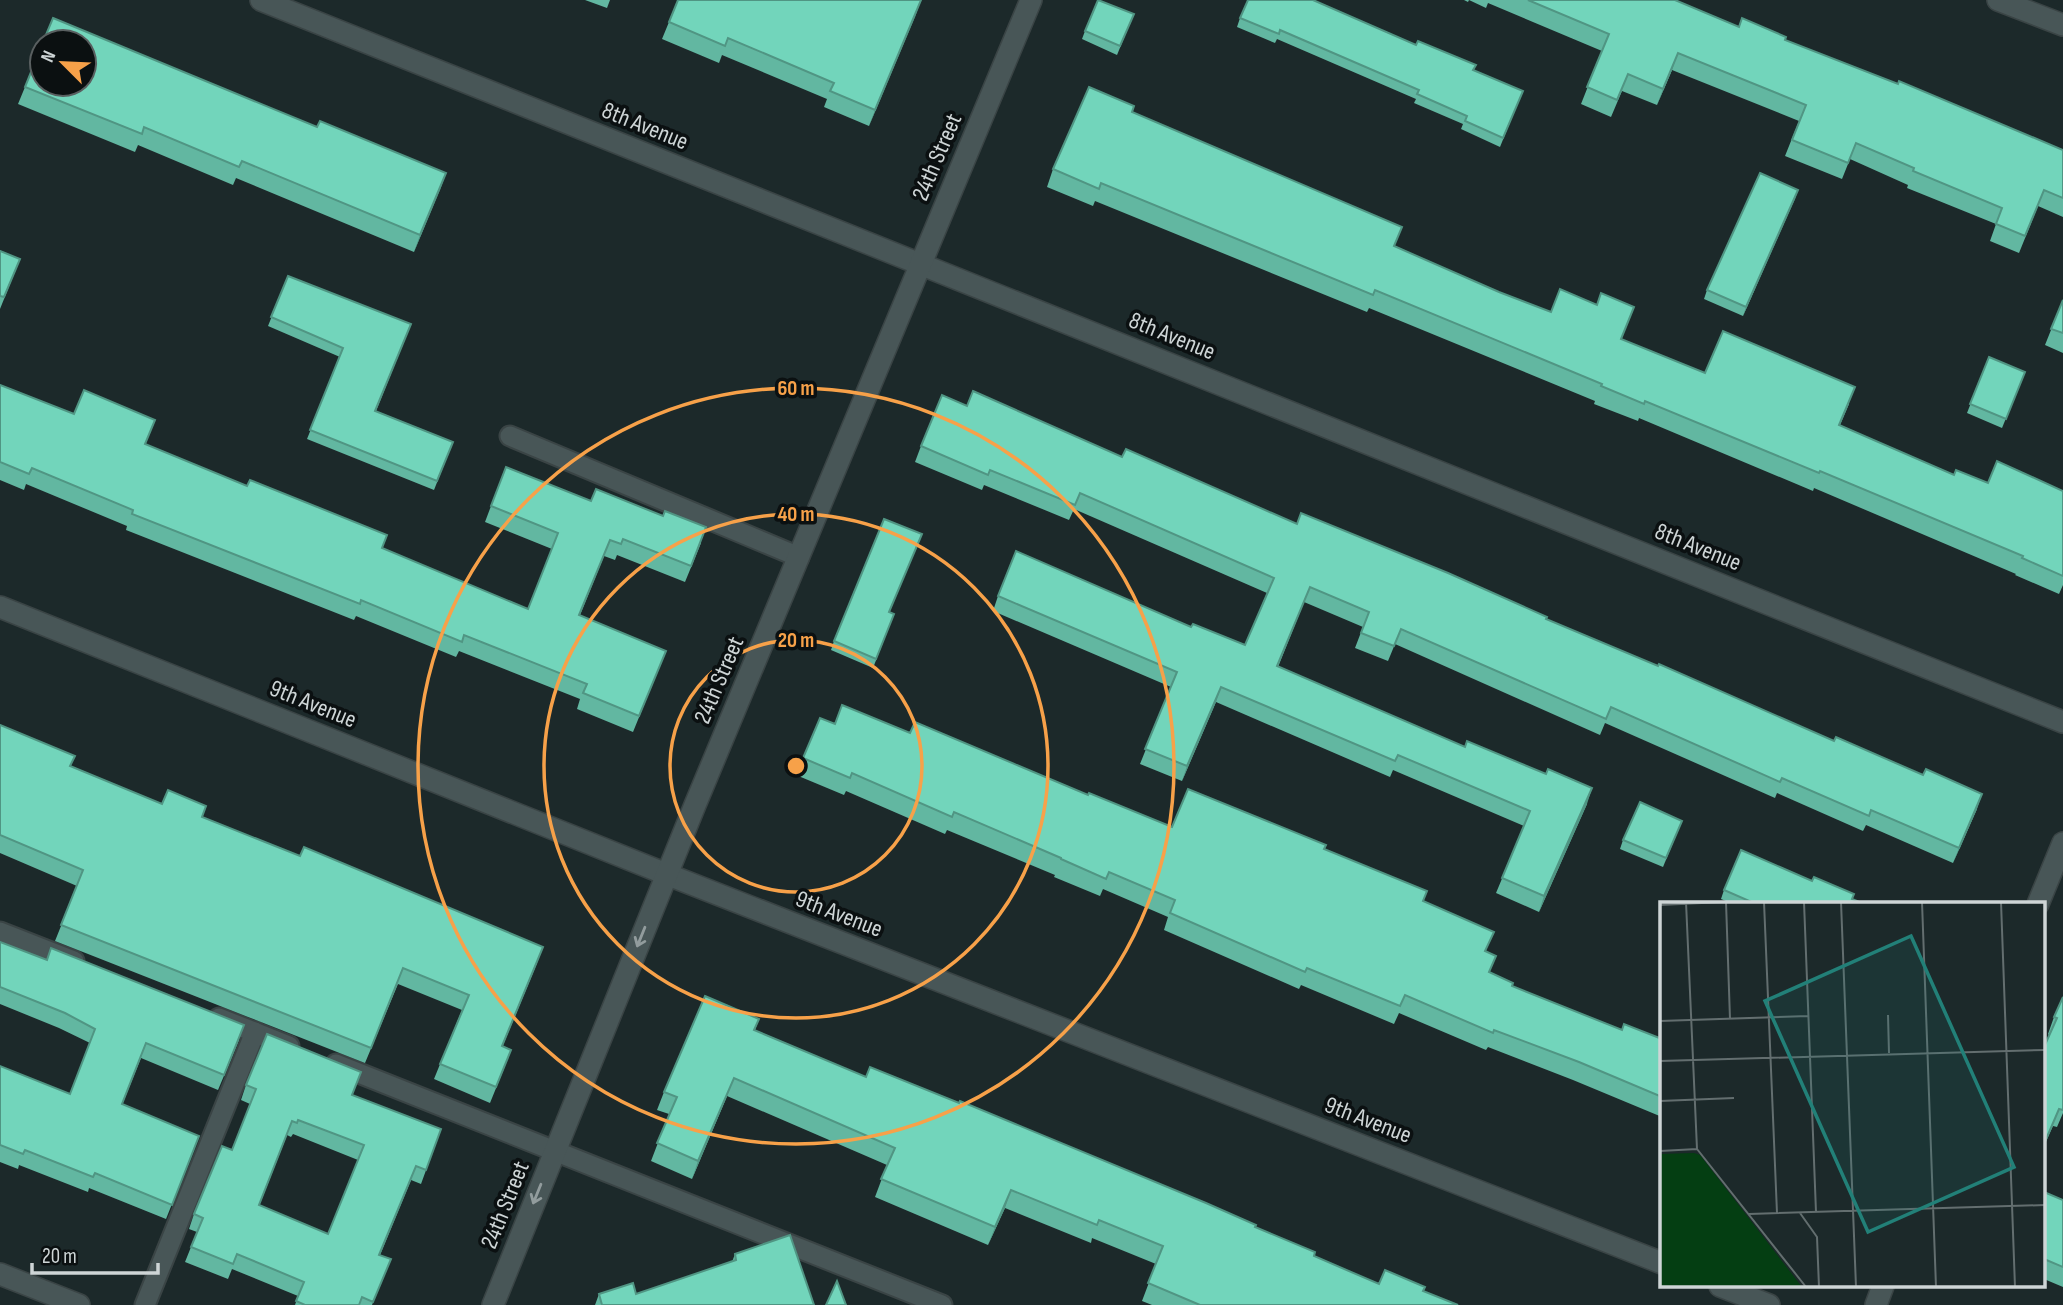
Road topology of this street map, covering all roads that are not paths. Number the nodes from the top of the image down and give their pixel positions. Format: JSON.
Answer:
{"nodes":[{"id":1,"x":261,"y":0,"type":"edge"},
{"id":2,"x":1031,"y":0,"type":"edge"},
{"id":3,"x":1998,"y":0,"type":"edge"},
{"id":4,"x":2063,"y":26,"type":"edge"},
{"id":5,"x":920,"y":264,"type":"junction"},
{"id":6,"x":510,"y":436,"type":"dead end"},
{"id":7,"x":799,"y":557,"type":"junction"},
{"id":8,"x":0,"y":607,"type":"edge"},
{"id":9,"x":2063,"y":722,"type":"edge"},
{"id":10,"x":2063,"y":843,"type":"edge"},
{"id":11,"x":666,"y":874,"type":"junction"},
{"id":12,"x":2039,"y":902,"type":"edge"},
{"id":13,"x":0,"y":932,"type":"edge"},
{"id":14,"x":89,"y":967,"type":"edge"},
{"id":15,"x":204,"y":1012,"type":"edge"},
{"id":16,"x":255,"y":1032,"type":"junction"},
{"id":17,"x":555,"y":1151,"type":"junction"},
{"id":18,"x":1660,"y":1262,"type":"edge"},
{"id":19,"x":0,"y":1274,"type":"edge"},
{"id":20,"x":1725,"y":1288,"type":"edge"},
{"id":21,"x":1882,"y":1288,"type":"edge"},
{"id":22,"x":79,"y":1305,"type":"edge"},
{"id":23,"x":145,"y":1305,"type":"edge"},
{"id":24,"x":493,"y":1305,"type":"edge"},
{"id":25,"x":942,"y":1305,"type":"edge"},
{"id":26,"x":1769,"y":1305,"type":"edge"},
{"id":27,"x":1876,"y":1305,"type":"edge"}],
"edges":[{"from":1,"to":5,"type":"street","name":"8th Avenue"},
{"from":2,"to":5,"type":"street","name":"24th Street"},
{"from":3,"to":4,"type":"street"},
{"from":5,"to":7,"type":"street","name":"24th Street"},
{"from":5,"to":9,"type":"street","name":"8th Avenue"},
{"from":6,"to":7,"type":"lane"},
{"from":7,"to":11,"type":"street","name":"24th Street"},
{"from":8,"to":11,"type":"street","name":"9th Avenue"},
{"from":10,"to":12,"type":"street"},
{"from":11,"to":17,"type":"street","name":"24th Street","one_way":true},
{"from":11,"to":18,"type":"street","name":"9th Avenue"},
{"from":13,"to":14,"type":"lane"},
{"from":15,"to":16,"type":"lane"},
{"from":16,"to":17,"type":"lane"},
{"from":16,"to":23,"type":"lane"},
{"from":17,"to":24,"type":"street","name":"24th Street","one_way":true},
{"from":17,"to":25,"type":"lane"},
{"from":19,"to":22,"type":"street"},
{"from":20,"to":26,"type":"street"},
{"from":21,"to":27,"type":"street"}]}
